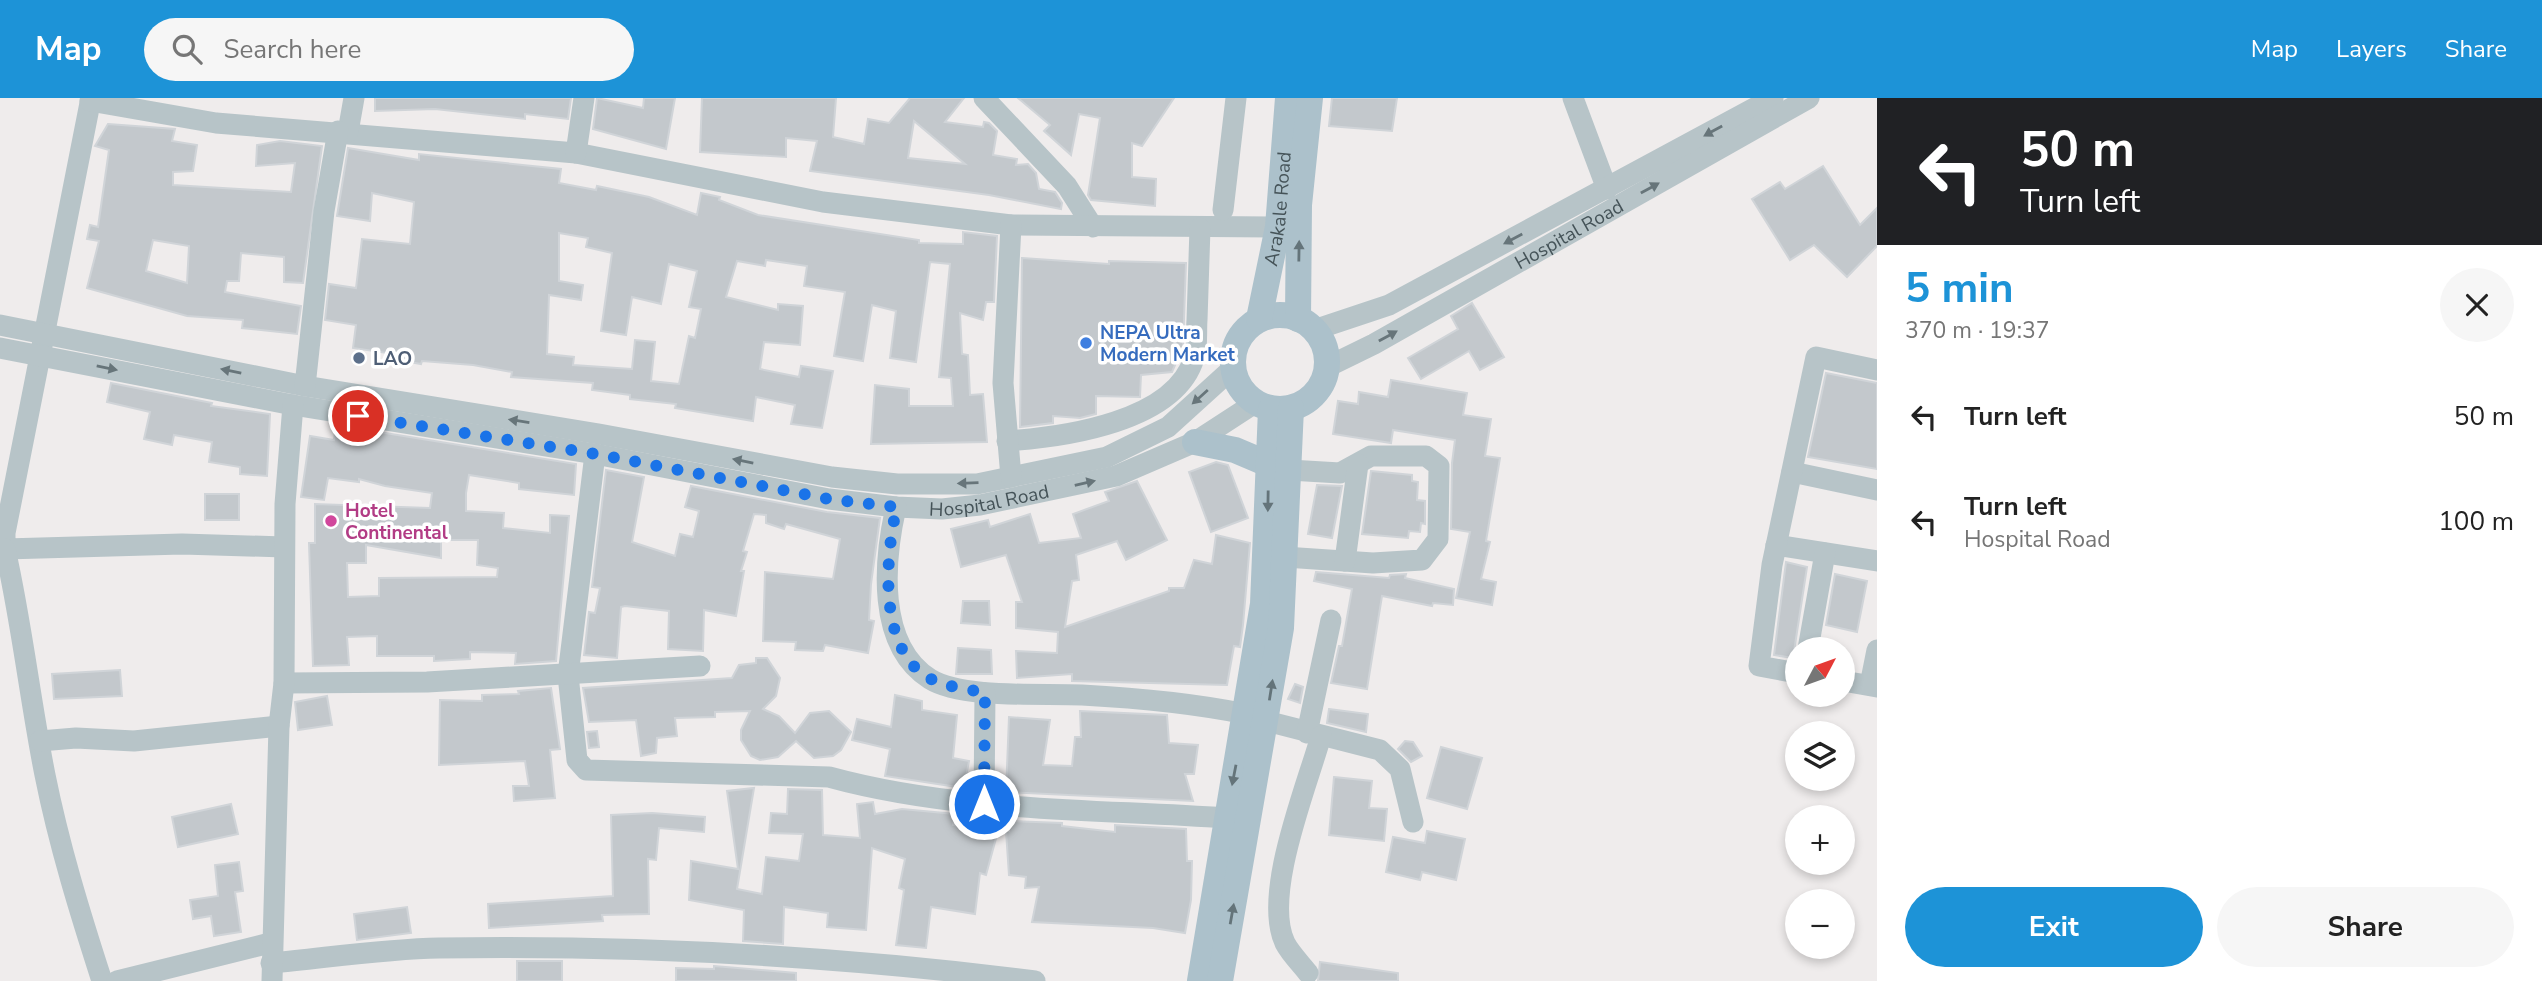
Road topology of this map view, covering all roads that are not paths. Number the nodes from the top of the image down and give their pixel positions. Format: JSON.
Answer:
{"nodes":[{"id":1,"x":354,"y":98,"type":"edge"},
{"id":2,"x":584,"y":98,"type":"edge"},
{"id":3,"x":984,"y":98,"type":"edge"},
{"id":4,"x":1236,"y":98,"type":"edge"},
{"id":5,"x":1288,"y":98,"type":"edge"},
{"id":6,"x":1310,"y":98,"type":"edge"},
{"id":7,"x":1573,"y":98,"type":"edge"},
{"id":8,"x":1773,"y":98,"type":"edge"},
{"id":9,"x":1809,"y":98,"type":"edge"},
{"id":10,"x":91,"y":100,"type":"edge"},
{"id":11,"x":343,"y":131,"type":"junction"},
{"id":12,"x":576,"y":153,"type":"junction"},
{"id":13,"x":1607,"y":189,"type":"junction"},
{"id":14,"x":1223,"y":210,"type":"dead end"},
{"id":15,"x":1011,"y":225,"type":"junction"},
{"id":16,"x":1093,"y":226,"type":"junction"},
{"id":17,"x":1278,"y":227,"type":"junction"},
{"id":18,"x":1200,"y":228,"type":"junction"},
{"id":19,"x":1259,"y":319,"type":"junction"},
{"id":20,"x":0,"y":324,"type":"edge"},
{"id":21,"x":1306,"y":324,"type":"junction"},
{"id":22,"x":43,"y":333,"type":"junction"},
{"id":23,"x":0,"y":348,"type":"edge"},
{"id":24,"x":40,"y":355,"type":"junction"},
{"id":25,"x":1327,"y":367,"type":"junction"},
{"id":26,"x":1233,"y":368,"type":"junction"},
{"id":27,"x":1877,"y":370,"type":"edge"},
{"id":28,"x":299,"y":392,"type":"junction"},
{"id":29,"x":1272,"y":407,"type":"junction"},
{"id":30,"x":1007,"y":441,"type":"junction"},
{"id":31,"x":1195,"y":442,"type":"junction"},
{"id":32,"x":596,"y":454,"type":"junction"},
{"id":33,"x":1358,"y":464,"type":"junction"},
{"id":34,"x":1278,"y":467,"type":"junction"},
{"id":35,"x":1791,"y":472,"type":"junction"},
{"id":36,"x":1011,"y":477,"type":"junction"},
{"id":37,"x":1877,"y":490,"type":"edge"},
{"id":38,"x":897,"y":507,"type":"junction"},
{"id":39,"x":1776,"y":545,"type":"junction"},
{"id":40,"x":284,"y":547,"type":"junction"},
{"id":41,"x":3,"y":549,"type":"edge"},
{"id":42,"x":1825,"y":553,"type":"junction"},
{"id":43,"x":1276,"y":556,"type":"junction"},
{"id":44,"x":1345,"y":561,"type":"junction"},
{"id":45,"x":1877,"y":561,"type":"edge"},
{"id":46,"x":1331,"y":620,"type":"dead end"},
{"id":47,"x":1810,"y":637,"type":"edge"},
{"id":48,"x":1877,"y":650,"type":"edge"},
{"id":49,"x":700,"y":666,"type":"dead end"},
{"id":50,"x":1785,"y":671,"type":"edge"},
{"id":51,"x":568,"y":675,"type":"junction"},
{"id":52,"x":284,"y":683,"type":"junction"},
{"id":53,"x":1855,"y":683,"type":"edge"},
{"id":54,"x":1874,"y":686,"type":"edge"},
{"id":55,"x":985,"y":693,"type":"junction"},
{"id":56,"x":1256,"y":718,"type":"junction"},
{"id":57,"x":279,"y":726,"type":"junction"},
{"id":58,"x":1314,"y":734,"type":"junction"},
{"id":59,"x":40,"y":741,"type":"junction"},
{"id":60,"x":984,"y":804,"type":"junction"},
{"id":61,"x":1225,"y":818,"type":"junction"},
{"id":62,"x":1413,"y":822,"type":"dead end"},
{"id":63,"x":271,"y":962,"type":"edge"},
{"id":64,"x":1308,"y":973,"type":"dead end"},
{"id":65,"x":102,"y":981,"type":"edge"},
{"id":66,"x":117,"y":981,"type":"edge"},
{"id":67,"x":1035,"y":981,"type":"edge"},
{"id":68,"x":1200,"y":981,"type":"edge"},
{"id":69,"x":1220,"y":981,"type":"edge"}],
"edges":[{"from":1,"to":11,"type":"street"},
{"from":2,"to":12,"type":"street"},
{"from":3,"to":16,"type":"street"},
{"from":4,"to":14,"type":"street"},
{"from":5,"to":17,"type":"main road","name":"Arakale Road"},
{"from":21,"to":6,"type":"main road","name":"Arakale Road","one_way":true},
{"from":7,"to":13,"type":"street"},
{"from":8,"to":13,"type":"street","name":"Hospital Road","one_way":true},
{"from":25,"to":9,"type":"street","name":"Hospital Road","one_way":true},
{"from":10,"to":11,"type":"street"},
{"from":10,"to":22,"type":"street"},
{"from":11,"to":12,"type":"street"},
{"from":11,"to":28,"type":"street"},
{"from":12,"to":15,"type":"street"},
{"from":13,"to":21,"type":"street","name":"Hospital Road","one_way":true},
{"from":15,"to":16,"type":"street"},
{"from":15,"to":30,"type":"street"},
{"from":16,"to":18,"type":"street"},
{"from":17,"to":18,"type":"street"},
{"from":17,"to":19,"type":"main road","name":"Arakale Road"},
{"from":18,"to":30,"type":"street"},
{"from":19,"to":21,"type":"main road"},
{"from":19,"to":26,"type":"main road"},
{"from":20,"to":22,"type":"street"},
{"from":21,"to":25,"type":"main road"},
{"from":22,"to":24,"type":"street"},
{"from":28,"to":22,"type":"street","one_way":true},
{"from":23,"to":24,"type":"street"},
{"from":24,"to":28,"type":"street","one_way":true},
{"from":24,"to":41,"type":"street"},
{"from":25,"to":29,"type":"main road"},
{"from":26,"to":29,"type":"main road"},
{"from":26,"to":36,"type":"street","name":"Hospital Road","one_way":true},
{"from":27,"to":35,"type":"street"},
{"from":28,"to":32,"type":"street","name":"Hospital Road"},
{"from":36,"to":28,"type":"street","name":"Hospital Road","one_way":true},
{"from":28,"to":40,"type":"street"},
{"from":29,"to":31,"type":"street","name":"Hospital Road"},
{"from":29,"to":34,"type":"main road"},
{"from":30,"to":36,"type":"street"},
{"from":31,"to":34,"type":"main road"},
{"from":38,"to":31,"type":"street","name":"Hospital Road","one_way":true},
{"from":32,"to":38,"type":"street","name":"Hospital Road"},
{"from":32,"to":51,"type":"street"},
{"from":33,"to":34,"type":"street"},
{"from":33,"to":44,"type":"street"},
{"from":33,"to":44,"type":"street"},
{"from":34,"to":43,"type":"main road"},
{"from":35,"to":37,"type":"street"},
{"from":35,"to":39,"type":"street"},
{"from":38,"to":55,"type":"street"},
{"from":39,"to":42,"type":"street"},
{"from":39,"to":50,"type":"street"},
{"from":40,"to":41,"type":"street"},
{"from":40,"to":52,"type":"street"},
{"from":41,"to":59,"type":"street"},
{"from":42,"to":45,"type":"street"},
{"from":42,"to":47,"type":"street"},
{"from":43,"to":44,"type":"street"},
{"from":43,"to":56,"type":"main road"},
{"from":46,"to":58,"type":"street"},
{"from":48,"to":54,"type":"street"},
{"from":49,"to":51,"type":"street"},
{"from":51,"to":52,"type":"street"},
{"from":51,"to":60,"type":"street"},
{"from":52,"to":57,"type":"street"},
{"from":53,"to":54,"type":"street"},
{"from":55,"to":56,"type":"street"},
{"from":55,"to":60,"type":"street"},
{"from":56,"to":58,"type":"street"},
{"from":56,"to":61,"type":"main road","one_way":true},
{"from":69,"to":56,"type":"main road","one_way":true},
{"from":57,"to":59,"type":"street"},
{"from":57,"to":63,"type":"street"},
{"from":58,"to":62,"type":"street"},
{"from":58,"to":64,"type":"street"},
{"from":59,"to":65,"type":"street"},
{"from":60,"to":61,"type":"street"},
{"from":61,"to":68,"type":"main road"},
{"from":63,"to":66,"type":"street"},
{"from":63,"to":67,"type":"street"}]}
